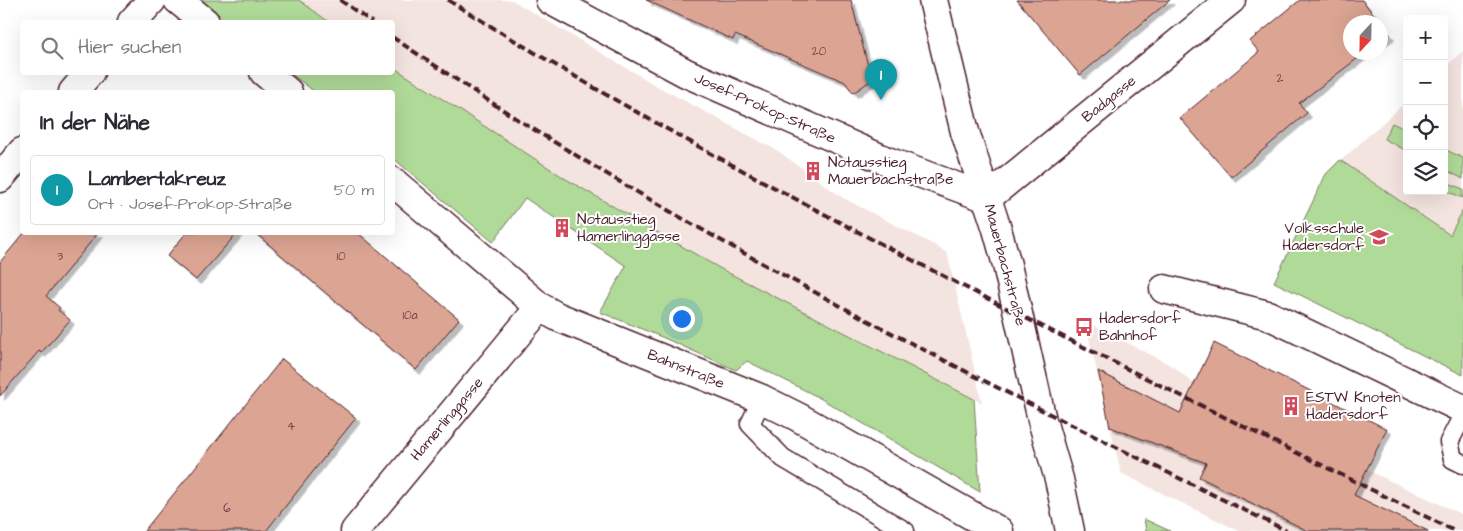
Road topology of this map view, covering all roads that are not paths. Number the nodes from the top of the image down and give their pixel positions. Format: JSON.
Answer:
{"nodes":[{"id":1,"x":152,"y":0,"type":"edge"},
{"id":2,"x":178,"y":0,"type":"edge"},
{"id":3,"x":550,"y":0,"type":"edge"},
{"id":4,"x":933,"y":0,"type":"edge"},
{"id":5,"x":1231,"y":0,"type":"edge"},
{"id":6,"x":134,"y":20,"type":"edge"},
{"id":7,"x":203,"y":20,"type":"edge"},
{"id":8,"x":87,"y":75,"type":"edge"},
{"id":9,"x":268,"y":75,"type":"edge"},
{"id":10,"x":75,"y":90,"type":"edge"},
{"id":11,"x":286,"y":90,"type":"edge"},
{"id":12,"x":20,"y":154,"type":"edge"},
{"id":13,"x":0,"y":178,"type":"edge"},
{"id":14,"x":395,"y":184,"type":"edge"},
{"id":15,"x":987,"y":198,"type":"junction"},
{"id":16,"x":1164,"y":289,"type":"dead end"},
{"id":17,"x":540,"y":307,"type":"junction"},
{"id":18,"x":762,"y":399,"type":"junction"},
{"id":19,"x":1463,"y":409,"type":"edge"},
{"id":20,"x":1463,"y":416,"type":"edge"},
{"id":21,"x":1463,"y":464,"type":"edge"},
{"id":22,"x":355,"y":531,"type":"edge"},
{"id":23,"x":905,"y":531,"type":"edge"},
{"id":24,"x":999,"y":531,"type":"edge"},
{"id":25,"x":1070,"y":531,"type":"edge"}],
"edges":[{"from":1,"to":6,"type":"street"},
{"from":2,"to":7,"type":"street"},
{"from":3,"to":15,"type":"street","name":"Josef-Prokop-Straße"},
{"from":4,"to":15,"type":"street","name":"Mauerbachstraße"},
{"from":5,"to":15,"type":"street","name":"Badgasse"},
{"from":8,"to":10,"type":"street"},
{"from":9,"to":11,"type":"street"},
{"from":12,"to":13,"type":"street"},
{"from":14,"to":17,"type":"street","name":"Bahnstraße"},
{"from":15,"to":25,"type":"street","name":"Mauerbachstraße"},
{"from":16,"to":19,"type":"street"},
{"from":17,"to":18,"type":"street","name":"Bahnstraße"},
{"from":17,"to":22,"type":"street","name":"Hamerlinggasse"},
{"from":18,"to":23,"type":"lane"},
{"from":18,"to":24,"type":"street","name":"Bahnstraße"},
{"from":20,"to":21,"type":"lane"}]}
